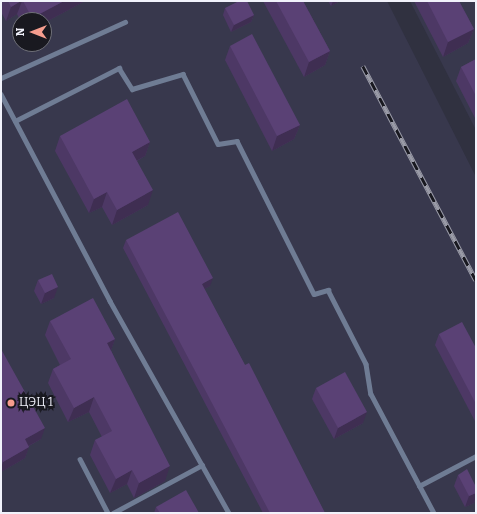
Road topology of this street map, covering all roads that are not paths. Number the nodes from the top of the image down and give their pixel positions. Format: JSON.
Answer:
{"nodes":[{"id":1,"x":125,"y":22,"type":"dead end"},
{"id":2,"x":1,"y":78,"type":"edge"},
{"id":3,"x":1,"y":94,"type":"edge"},
{"id":4,"x":15,"y":121,"type":"junction"},
{"id":5,"x":476,"y":456,"type":"edge"},
{"id":6,"x":80,"y":459,"type":"dead end"},
{"id":7,"x":202,"y":465,"type":"junction"},
{"id":8,"x":419,"y":486,"type":"junction"},
{"id":9,"x":123,"y":511,"type":"edge"},
{"id":10,"x":108,"y":513,"type":"edge"},
{"id":11,"x":113,"y":513,"type":"edge"},
{"id":12,"x":230,"y":513,"type":"edge"},
{"id":13,"x":434,"y":513,"type":"edge"}],
"edges":[{"from":1,"to":2,"type":"lane"},
{"from":3,"to":4,"type":"lane"},
{"from":4,"to":7,"type":"lane"},
{"from":4,"to":8,"type":"lane"},
{"from":5,"to":8,"type":"lane"},
{"from":6,"to":10,"type":"lane"},
{"from":7,"to":9,"type":"lane"},
{"from":7,"to":12,"type":"lane"},
{"from":8,"to":13,"type":"lane"},
{"from":9,"to":11,"type":"lane"}]}
